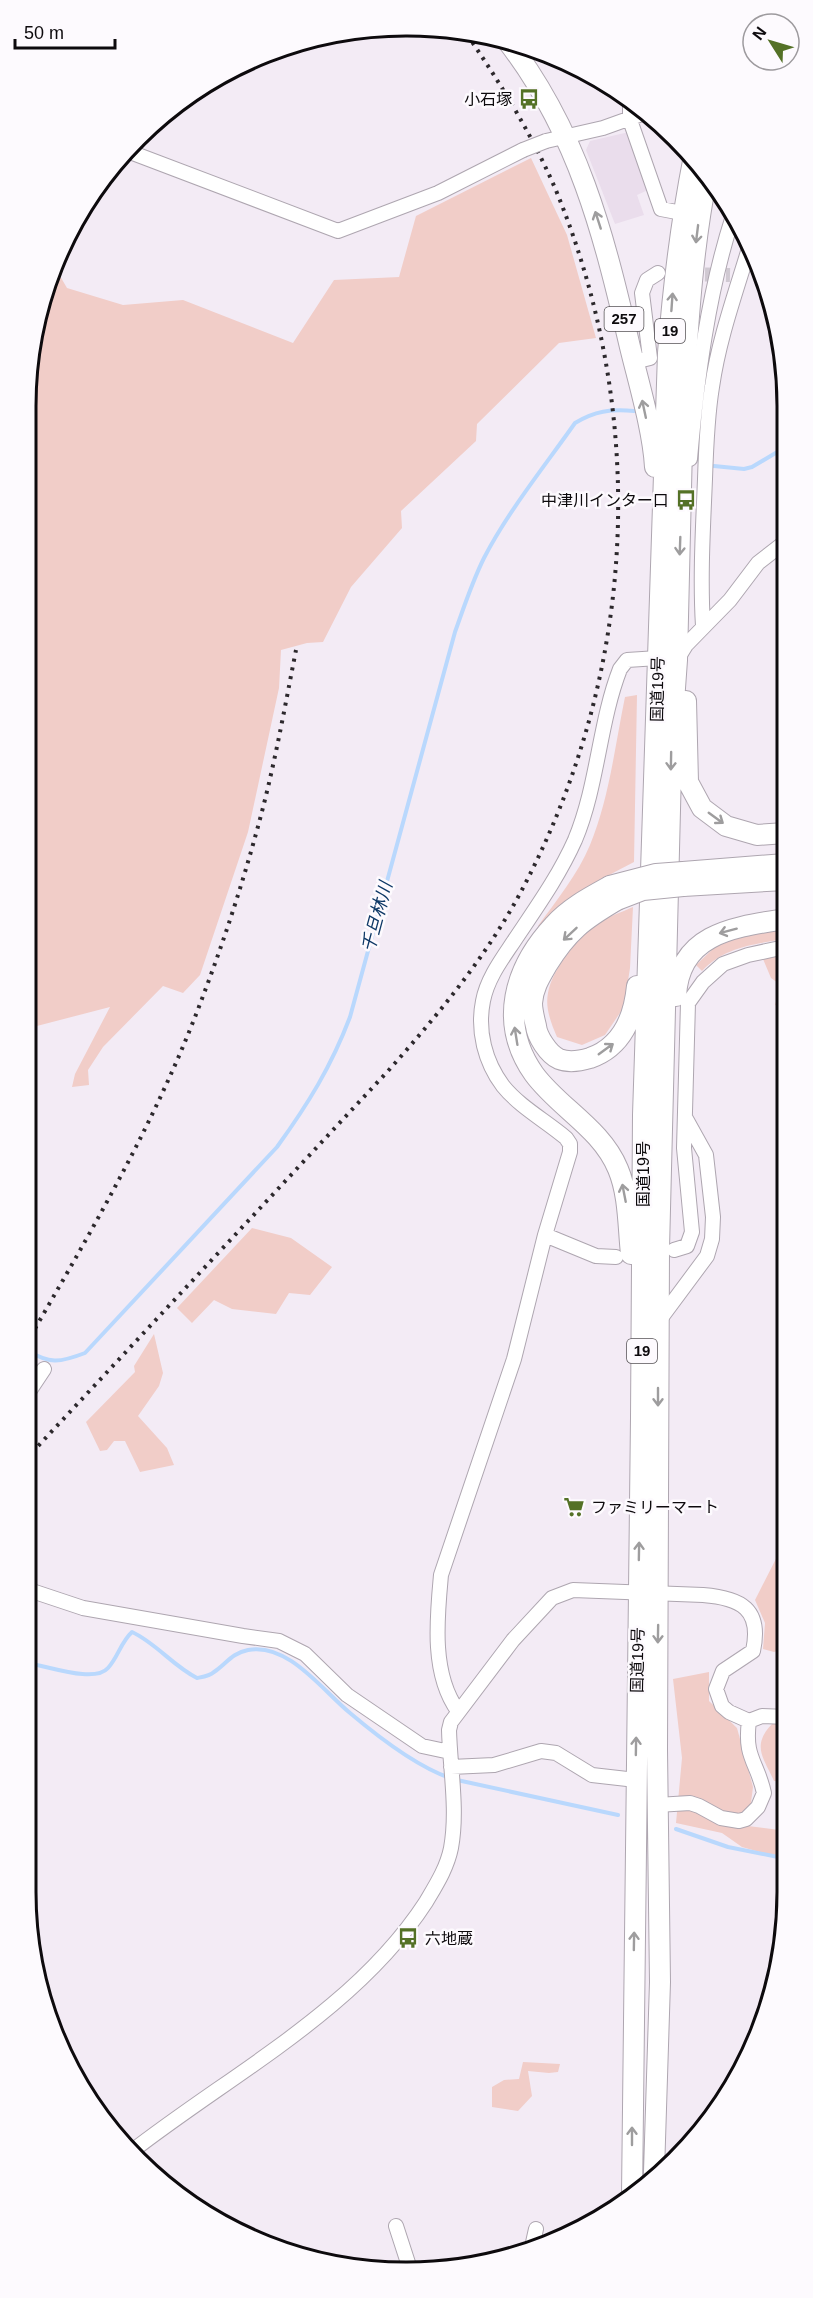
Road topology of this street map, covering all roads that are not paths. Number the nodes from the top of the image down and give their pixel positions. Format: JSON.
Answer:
{"nodes":[{"id":1,"x":515,"y":53,"type":"edge"},
{"id":2,"x":636,"y":117,"type":"edge"},
{"id":3,"x":566,"y":135,"type":"junction"},
{"id":4,"x":136,"y":154,"type":"edge"},
{"id":5,"x":691,"y":170,"type":"edge"},
{"id":6,"x":705,"y":187,"type":"edge"},
{"id":7,"x":682,"y":213,"type":"junction"},
{"id":8,"x":730,"y":227,"type":"edge"},
{"id":9,"x":745,"y":256,"type":"edge"},
{"id":10,"x":658,"y":273,"type":"dead end"},
{"id":11,"x":651,"y":358,"type":"junction"},
{"id":12,"x":682,"y":487,"type":"junction"},
{"id":13,"x":664,"y":507,"type":"junction"},
{"id":14,"x":777,"y":548,"type":"edge"},
{"id":15,"x":703,"y":626,"type":"junction"},
{"id":16,"x":674,"y":654,"type":"junction"},
{"id":17,"x":657,"y":724,"type":"junction"},
{"id":18,"x":777,"y":834,"type":"edge"},
{"id":19,"x":777,"y":865,"type":"edge"},
{"id":20,"x":683,"y":879,"type":"junction"},
{"id":21,"x":777,"y":880,"type":"edge"},
{"id":22,"x":613,"y":893,"type":"junction"},
{"id":23,"x":777,"y":920,"type":"edge"},
{"id":24,"x":777,"y":949,"type":"edge"},
{"id":25,"x":685,"y":1117,"type":"junction"},
{"id":26,"x":545,"y":1235,"type":"junction"},
{"id":27,"x":666,"y":1250,"type":"junction"},
{"id":28,"x":616,"y":1257,"type":"dead end"},
{"id":29,"x":658,"y":1322,"type":"junction"},
{"id":30,"x":44,"y":1369,"type":"dead end"},
{"id":31,"x":36,"y":1381,"type":"edge"},
{"id":32,"x":641,"y":1418,"type":"junction"},
{"id":33,"x":36,"y":1592,"type":"edge"},
{"id":34,"x":638,"y":1594,"type":"junction"},
{"id":35,"x":659,"y":1594,"type":"junction"},
{"id":36,"x":458,"y":1711,"type":"junction"},
{"id":37,"x":777,"y":1716,"type":"edge"},
{"id":38,"x":749,"y":1721,"type":"junction"},
{"id":39,"x":450,"y":1752,"type":"junction"},
{"id":40,"x":451,"y":1768,"type":"junction"},
{"id":41,"x":636,"y":1780,"type":"junction"},
{"id":42,"x":657,"y":1805,"type":"junction"},
{"id":43,"x":138,"y":2146,"type":"edge"},
{"id":44,"x":654,"y":2167,"type":"edge"},
{"id":45,"x":632,"y":2185,"type":"edge"},
{"id":46,"x":396,"y":2226,"type":"dead end"},
{"id":47,"x":536,"y":2229,"type":"dead end"},
{"id":48,"x":534,"y":2239,"type":"edge"},
{"id":49,"x":408,"y":2262,"type":"edge"}],
"edges":[{"from":1,"to":3,"type":"highway","number":"257"},
{"from":2,"to":3,"type":"street"},
{"from":2,"to":7,"type":"street"},
{"from":3,"to":4,"type":"street","bridge":true},
{"from":11,"to":3,"type":"highway","number":"257","one_way":true},
{"from":5,"to":7,"type":"highway","name":"国道19号","number":"19"},
{"from":6,"to":12,"type":"highway","number":"19","one_way":true},
{"from":11,"to":7,"type":"highway","name":"国道19号","number":"19","one_way":true},
{"from":8,"to":12,"type":"street"},
{"from":9,"to":15,"type":"street"},
{"from":10,"to":11,"type":"street"},
{"from":11,"to":13,"type":"highway","name":"国道19号","number":"19"},
{"from":13,"to":11,"type":"highway","number":"257","one_way":true},
{"from":12,"to":16,"type":"highway","number":"19","one_way":true},
{"from":13,"to":16,"type":"highway","name":"国道19号","number":"19"},
{"from":14,"to":15,"type":"street"},
{"from":15,"to":16,"type":"street"},
{"from":16,"to":17,"type":"highway","name":"国道19号","number":"19"},
{"from":16,"to":18,"type":"highway","one_way":true},
{"from":16,"to":26,"type":"street"},
{"from":16,"to":27,"type":"highway","name":"国道19号","number":"19","one_way":true},
{"from":22,"to":17,"type":"highway","one_way":true},
{"from":17,"to":32,"type":"highway","name":"国道19号","number":"19"},
{"from":19,"to":20,"type":"highway"},
{"from":20,"to":21,"type":"highway"},
{"from":20,"to":22,"type":"highway","bridge":true},
{"from":32,"to":22,"type":"highway","one_way":true},
{"from":23,"to":27,"type":"highway","one_way":true},
{"from":24,"to":25,"type":"street"},
{"from":25,"to":27,"type":"street"},
{"from":25,"to":29,"type":"street"},
{"from":26,"to":28,"type":"street"},
{"from":26,"to":36,"type":"street"},
{"from":27,"to":29,"type":"highway","name":"国道19号","number":"19"},
{"from":29,"to":35,"type":"highway","name":"国道19号","number":"19","one_way":true},
{"from":30,"to":31,"type":"street"},
{"from":34,"to":32,"type":"highway","name":"国道19号","number":"19","one_way":true},
{"from":33,"to":39,"type":"street"},
{"from":34,"to":35,"type":"street"},
{"from":34,"to":36,"type":"street"},
{"from":41,"to":34,"type":"highway","name":"国道19号","number":"19","one_way":true},
{"from":35,"to":38,"type":"street"},
{"from":35,"to":42,"type":"highway","name":"国道19号","number":"19","one_way":true},
{"from":36,"to":39,"type":"street"},
{"from":37,"to":38,"type":"street"},
{"from":38,"to":42,"type":"street"},
{"from":39,"to":40,"type":"street"},
{"from":40,"to":41,"type":"street"},
{"from":40,"to":43,"type":"street"},
{"from":45,"to":41,"type":"highway","name":"国道19号","number":"19","one_way":true},
{"from":42,"to":44,"type":"highway","name":"国道19号","number":"19"},
{"from":46,"to":49,"type":"street"},
{"from":47,"to":48,"type":"street"}]}
